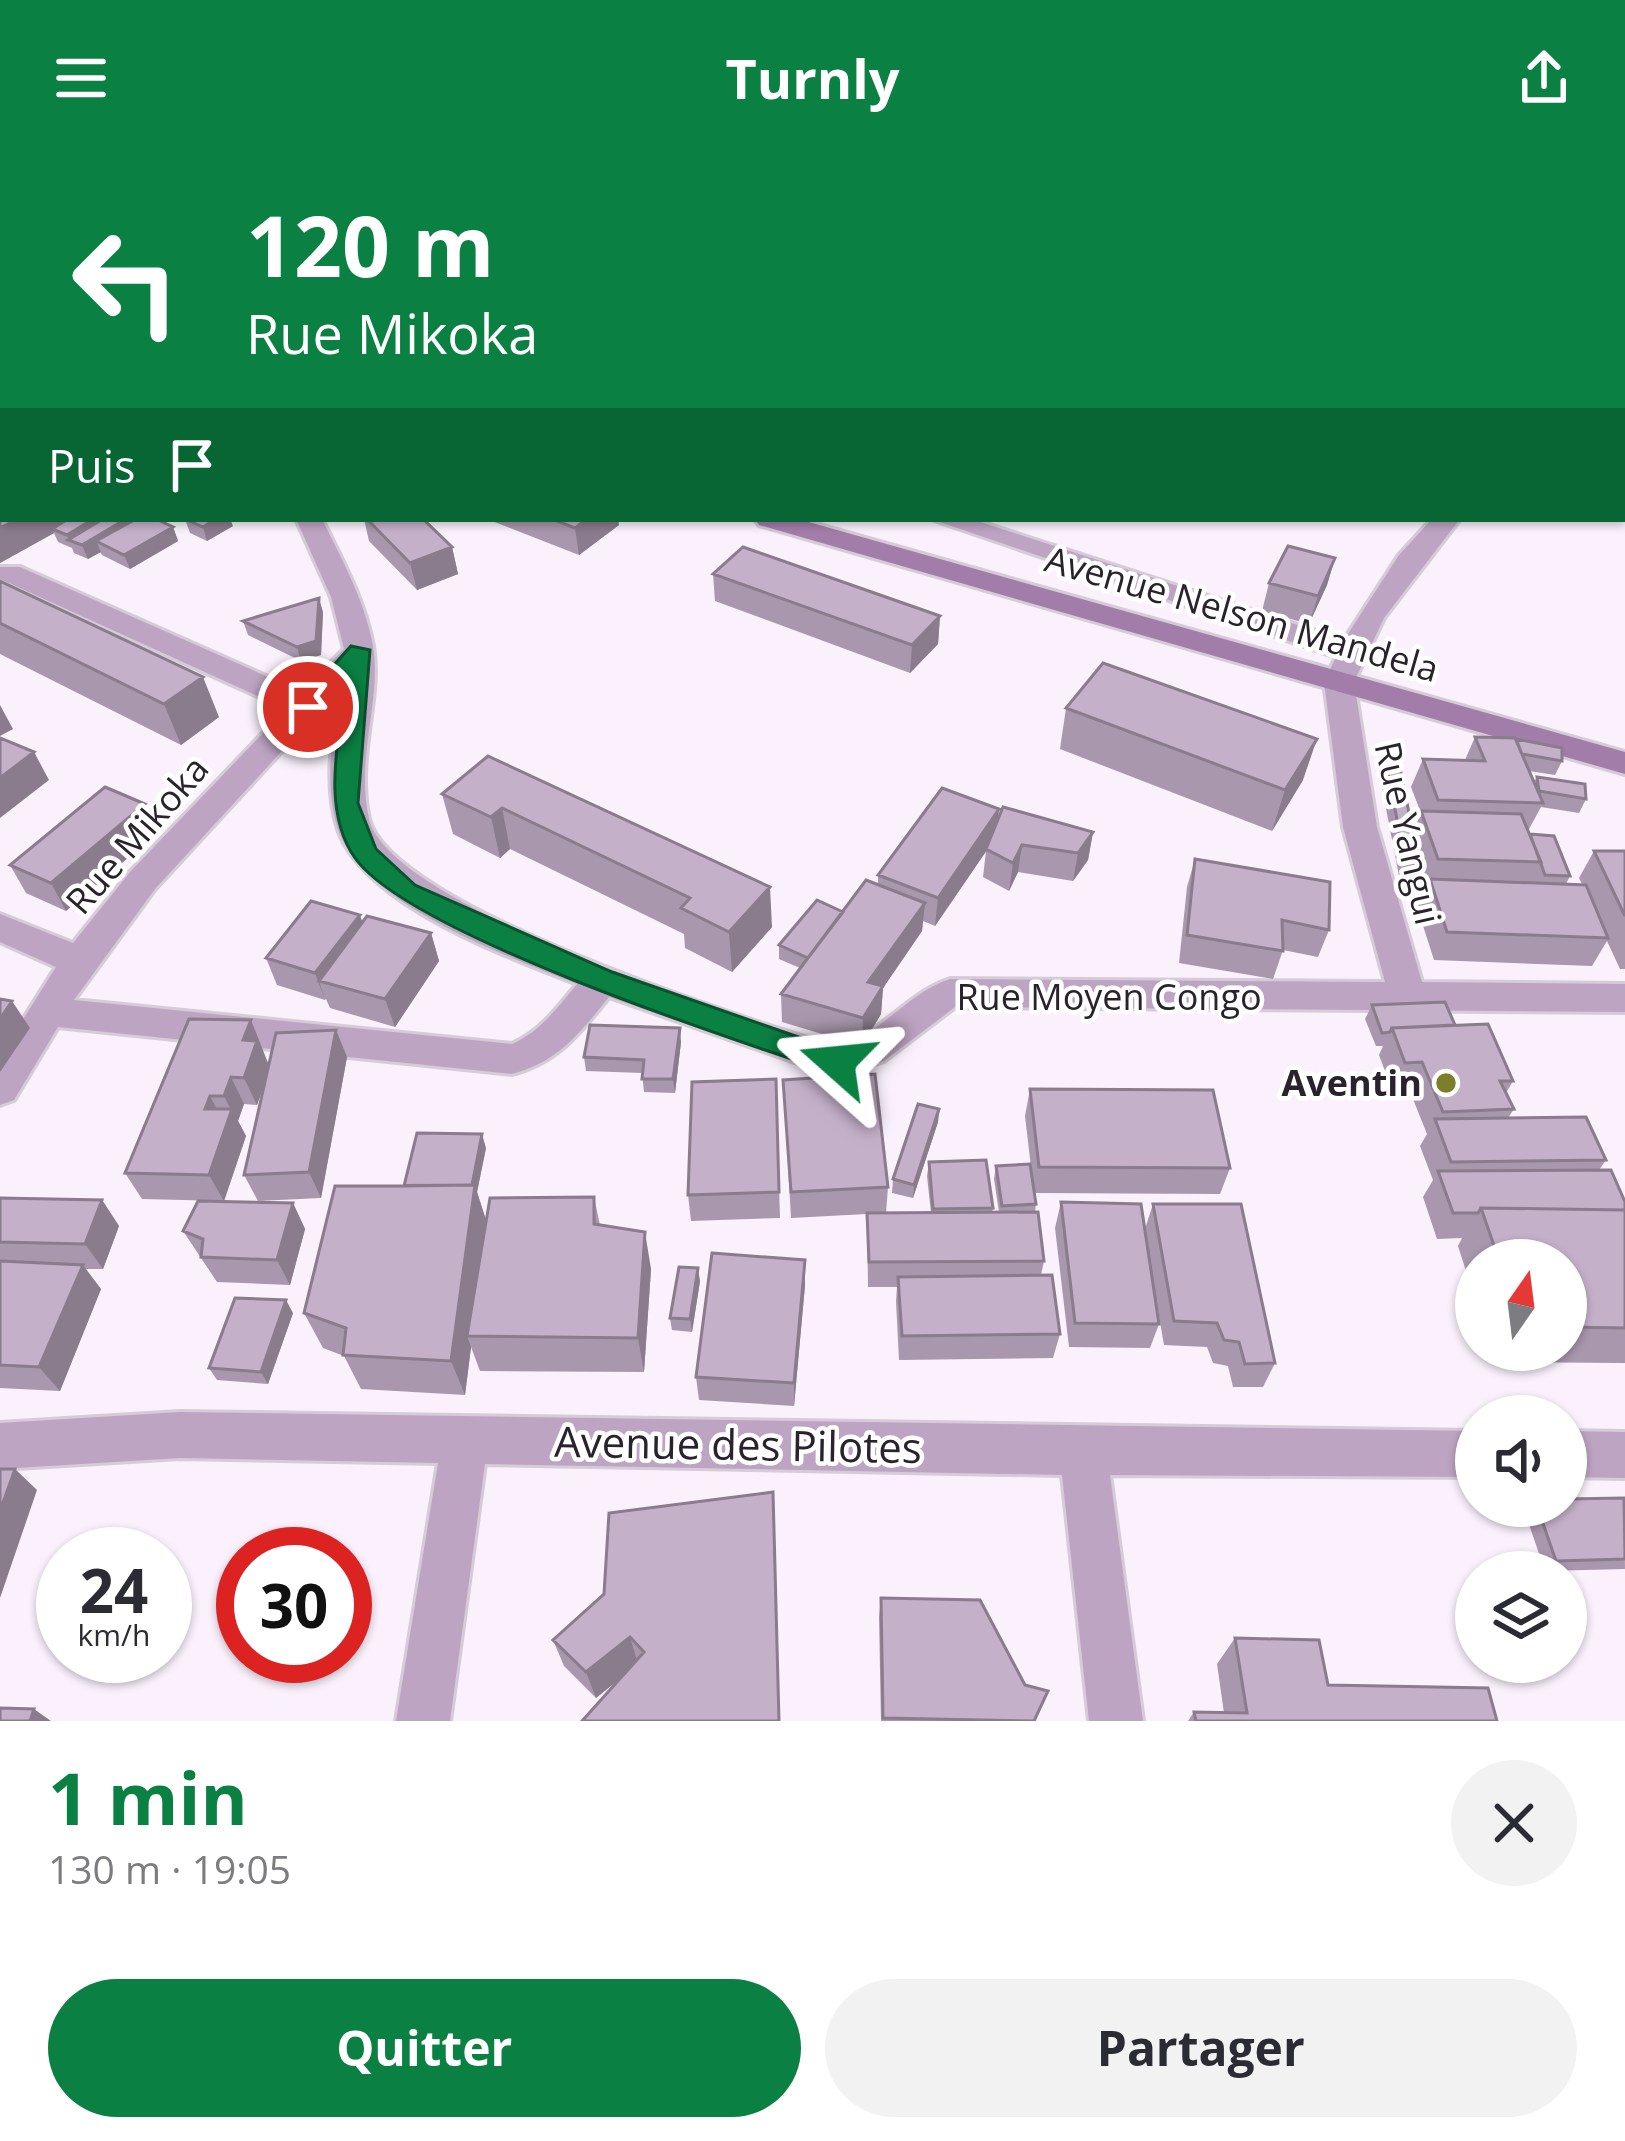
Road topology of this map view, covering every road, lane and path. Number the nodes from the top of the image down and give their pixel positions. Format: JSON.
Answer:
{"nodes":[{"id":1,"x":310,"y":522,"type":"edge"},
{"id":2,"x":780,"y":522,"type":"edge"},
{"id":3,"x":969,"y":522,"type":"edge"},
{"id":4,"x":1444,"y":522,"type":"edge"},
{"id":5,"x":10,"y":573,"type":"dead end"},
{"id":6,"x":359,"y":650,"type":"junction"},
{"id":7,"x":1346,"y":667,"type":"junction"},
{"id":8,"x":308,"y":707,"type":"junction"},
{"id":9,"x":1625,"y":764,"type":"edge"},
{"id":10,"x":0,"y":927,"type":"edge"},
{"id":11,"x":80,"y":961,"type":"junction"},
{"id":12,"x":602,"y":979,"type":"junction"},
{"id":13,"x":1408,"y":998,"type":"junction"},
{"id":14,"x":1625,"y":998,"type":"edge"},
{"id":15,"x":51,"y":1012,"type":"junction"},
{"id":16,"x":0,"y":1089,"type":"edge"},
{"id":17,"x":465,"y":1439,"type":"junction"},
{"id":18,"x":0,"y":1446,"type":"edge"},
{"id":19,"x":1083,"y":1453,"type":"junction"},
{"id":20,"x":1455,"y":1454,"type":"edge"},
{"id":21,"x":1587,"y":1454,"type":"edge"},
{"id":22,"x":1625,"y":1455,"type":"edge"},
{"id":23,"x":423,"y":1721,"type":"edge"},
{"id":24,"x":1116,"y":1721,"type":"edge"}],
"edges":[{"from":1,"to":6,"type":"street"},
{"from":2,"to":7,"type":"street","name":"Avenue Nelson Mandela"},
{"from":3,"to":7,"type":"street"},
{"from":4,"to":7,"type":"street"},
{"from":5,"to":8,"type":"street"},
{"from":6,"to":8,"type":"street","name":"Rue Mikoka"},
{"from":6,"to":12,"type":"street","name":"Rue Moyen Congo"},
{"from":7,"to":9,"type":"street","name":"Avenue Nelson Mandela"},
{"from":7,"to":13,"type":"street","name":"Rue Yangui"},
{"from":8,"to":11,"type":"street","name":"Rue Mikoka"},
{"from":10,"to":11,"type":"street"},
{"from":11,"to":15,"type":"street","name":"Rue Mikoka"},
{"from":12,"to":13,"type":"street","name":"Rue Moyen Congo"},
{"from":12,"to":15,"type":"street"},
{"from":13,"to":14,"type":"street","name":"Rue Moyen Congo"},
{"from":15,"to":16,"type":"street","name":"Rue Mikoka"},
{"from":17,"to":18,"type":"street","name":"Avenue des Pilotes"},
{"from":17,"to":19,"type":"street","name":"Avenue des Pilotes"},
{"from":17,"to":23,"type":"street"},
{"from":19,"to":20,"type":"street","name":"Avenue des Pilotes"},
{"from":19,"to":24,"type":"street"},
{"from":21,"to":22,"type":"street"}]}
